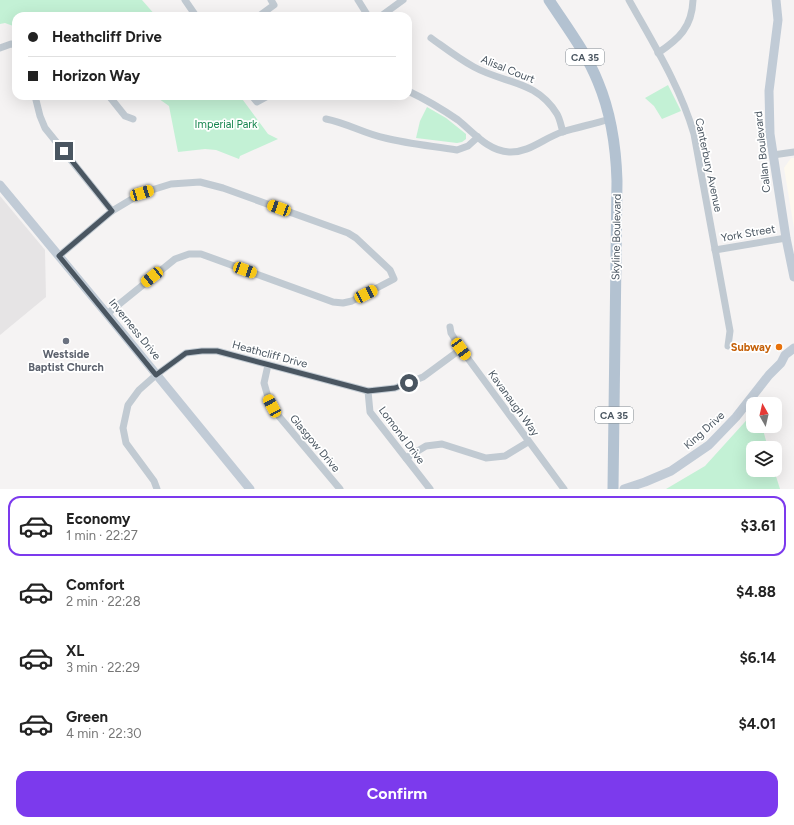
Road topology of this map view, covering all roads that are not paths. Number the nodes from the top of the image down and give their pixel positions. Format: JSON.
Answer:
{"nodes":[{"id":1,"x":185,"y":0,"type":"edge"},
{"id":2,"x":272,"y":0,"type":"edge"},
{"id":3,"x":358,"y":0,"type":"edge"},
{"id":4,"x":403,"y":0,"type":"edge"},
{"id":5,"x":549,"y":0,"type":"edge"},
{"id":6,"x":629,"y":0,"type":"edge"},
{"id":7,"x":693,"y":0,"type":"edge"},
{"id":8,"x":776,"y":0,"type":"edge"},
{"id":9,"x":193,"y":12,"type":"edge"},
{"id":10,"x":264,"y":12,"type":"edge"},
{"id":11,"x":366,"y":12,"type":"edge"},
{"id":12,"x":386,"y":12,"type":"edge"},
{"id":13,"x":431,"y":38,"type":"dead end"},
{"id":14,"x":12,"y":44,"type":"edge"},
{"id":15,"x":0,"y":48,"type":"edge"},
{"id":16,"x":658,"y":53,"type":"junction"},
{"id":17,"x":412,"y":93,"type":"edge"},
{"id":18,"x":36,"y":100,"type":"edge"},
{"id":19,"x":112,"y":100,"type":"edge"},
{"id":20,"x":133,"y":119,"type":"dead end"},
{"id":21,"x":326,"y":119,"type":"dead end"},
{"id":22,"x":610,"y":119,"type":"junction"},
{"id":23,"x":562,"y":132,"type":"junction"},
{"id":24,"x":478,"y":137,"type":"junction"},
{"id":25,"x":794,"y":152,"type":"edge"},
{"id":26,"x":773,"y":155,"type":"junction"},
{"id":27,"x":0,"y":185,"type":"edge"},
{"id":28,"x":112,"y":211,"type":"junction"},
{"id":29,"x":786,"y":238,"type":"junction"},
{"id":30,"x":715,"y":250,"type":"junction"},
{"id":31,"x":59,"y":256,"type":"junction"},
{"id":32,"x":794,"y":277,"type":"edge"},
{"id":33,"x":108,"y":314,"type":"junction"},
{"id":34,"x":450,"y":328,"type":"dead end"},
{"id":35,"x":728,"y":346,"type":"dead end"},
{"id":36,"x":794,"y":348,"type":"edge"},
{"id":37,"x":461,"y":349,"type":"junction"},
{"id":38,"x":794,"y":356,"type":"edge"},
{"id":39,"x":781,"y":363,"type":"junction"},
{"id":40,"x":268,"y":364,"type":"junction"},
{"id":41,"x":156,"y":375,"type":"junction"},
{"id":42,"x":368,"y":391,"type":"junction"},
{"id":43,"x":528,"y":442,"type":"junction"},
{"id":44,"x":406,"y":458,"type":"junction"},
{"id":45,"x":157,"y":489,"type":"edge"},
{"id":46,"x":250,"y":489,"type":"edge"},
{"id":47,"x":340,"y":489,"type":"edge"},
{"id":48,"x":430,"y":489,"type":"edge"},
{"id":49,"x":564,"y":489,"type":"edge"},
{"id":50,"x":613,"y":489,"type":"edge"},
{"id":51,"x":624,"y":489,"type":"edge"}],
"edges":[{"from":1,"to":9,"type":"street"},
{"from":2,"to":10,"type":"street"},
{"from":3,"to":11,"type":"street"},
{"from":4,"to":12,"type":"street"},
{"from":5,"to":22,"type":"main road","name":"Skyline Boulevard","number":"CA 35"},
{"from":6,"to":16,"type":"street","name":"Canterbury Avenue"},
{"from":7,"to":16,"type":"street"},
{"from":8,"to":26,"type":"street","name":"Callan Boulevard"},
{"from":13,"to":23,"type":"street","name":"Alisal Court"},
{"from":14,"to":15,"type":"street"},
{"from":16,"to":30,"type":"street","name":"Canterbury Avenue"},
{"from":17,"to":24,"type":"street"},
{"from":18,"to":28,"type":"street"},
{"from":19,"to":20,"type":"street"},
{"from":21,"to":24,"type":"street"},
{"from":22,"to":23,"type":"street"},
{"from":22,"to":50,"type":"main road","name":"Skyline Boulevard","number":"CA 35"},
{"from":23,"to":24,"type":"street"},
{"from":25,"to":26,"type":"street"},
{"from":26,"to":29,"type":"street","name":"Callan Boulevard"},
{"from":27,"to":31,"type":"street","name":"Inverness Drive"},
{"from":28,"to":31,"type":"street"},
{"from":28,"to":33,"type":"street"},
{"from":29,"to":30,"type":"street","name":"York Street"},
{"from":29,"to":32,"type":"street","name":"Callan Boulevard"},
{"from":30,"to":35,"type":"street","name":"Canterbury Avenue"},
{"from":31,"to":33,"type":"street","name":"Inverness Drive"},
{"from":33,"to":41,"type":"street","name":"Inverness Drive"},
{"from":34,"to":37,"type":"street","name":"Kavanaugh Way"},
{"from":36,"to":39,"type":"street","name":"King Drive"},
{"from":37,"to":42,"type":"street","name":"Heathcliff Drive"},
{"from":37,"to":43,"type":"street","name":"Kavanaugh Way"},
{"from":38,"to":39,"type":"street","name":"King Drive"},
{"from":39,"to":51,"type":"street","name":"King Drive"},
{"from":40,"to":41,"type":"street","name":"Heathcliff Drive"},
{"from":40,"to":42,"type":"street","name":"Heathcliff Drive"},
{"from":40,"to":47,"type":"street","name":"Glasgow Drive"},
{"from":41,"to":45,"type":"street","name":"Heathcliff Drive"},
{"from":41,"to":46,"type":"street","name":"Inverness Drive"},
{"from":42,"to":44,"type":"street","name":"Lomond Drive"},
{"from":43,"to":44,"type":"street"},
{"from":43,"to":49,"type":"street","name":"Kavanaugh Way"},
{"from":44,"to":48,"type":"street","name":"Lomond Drive"}]}
